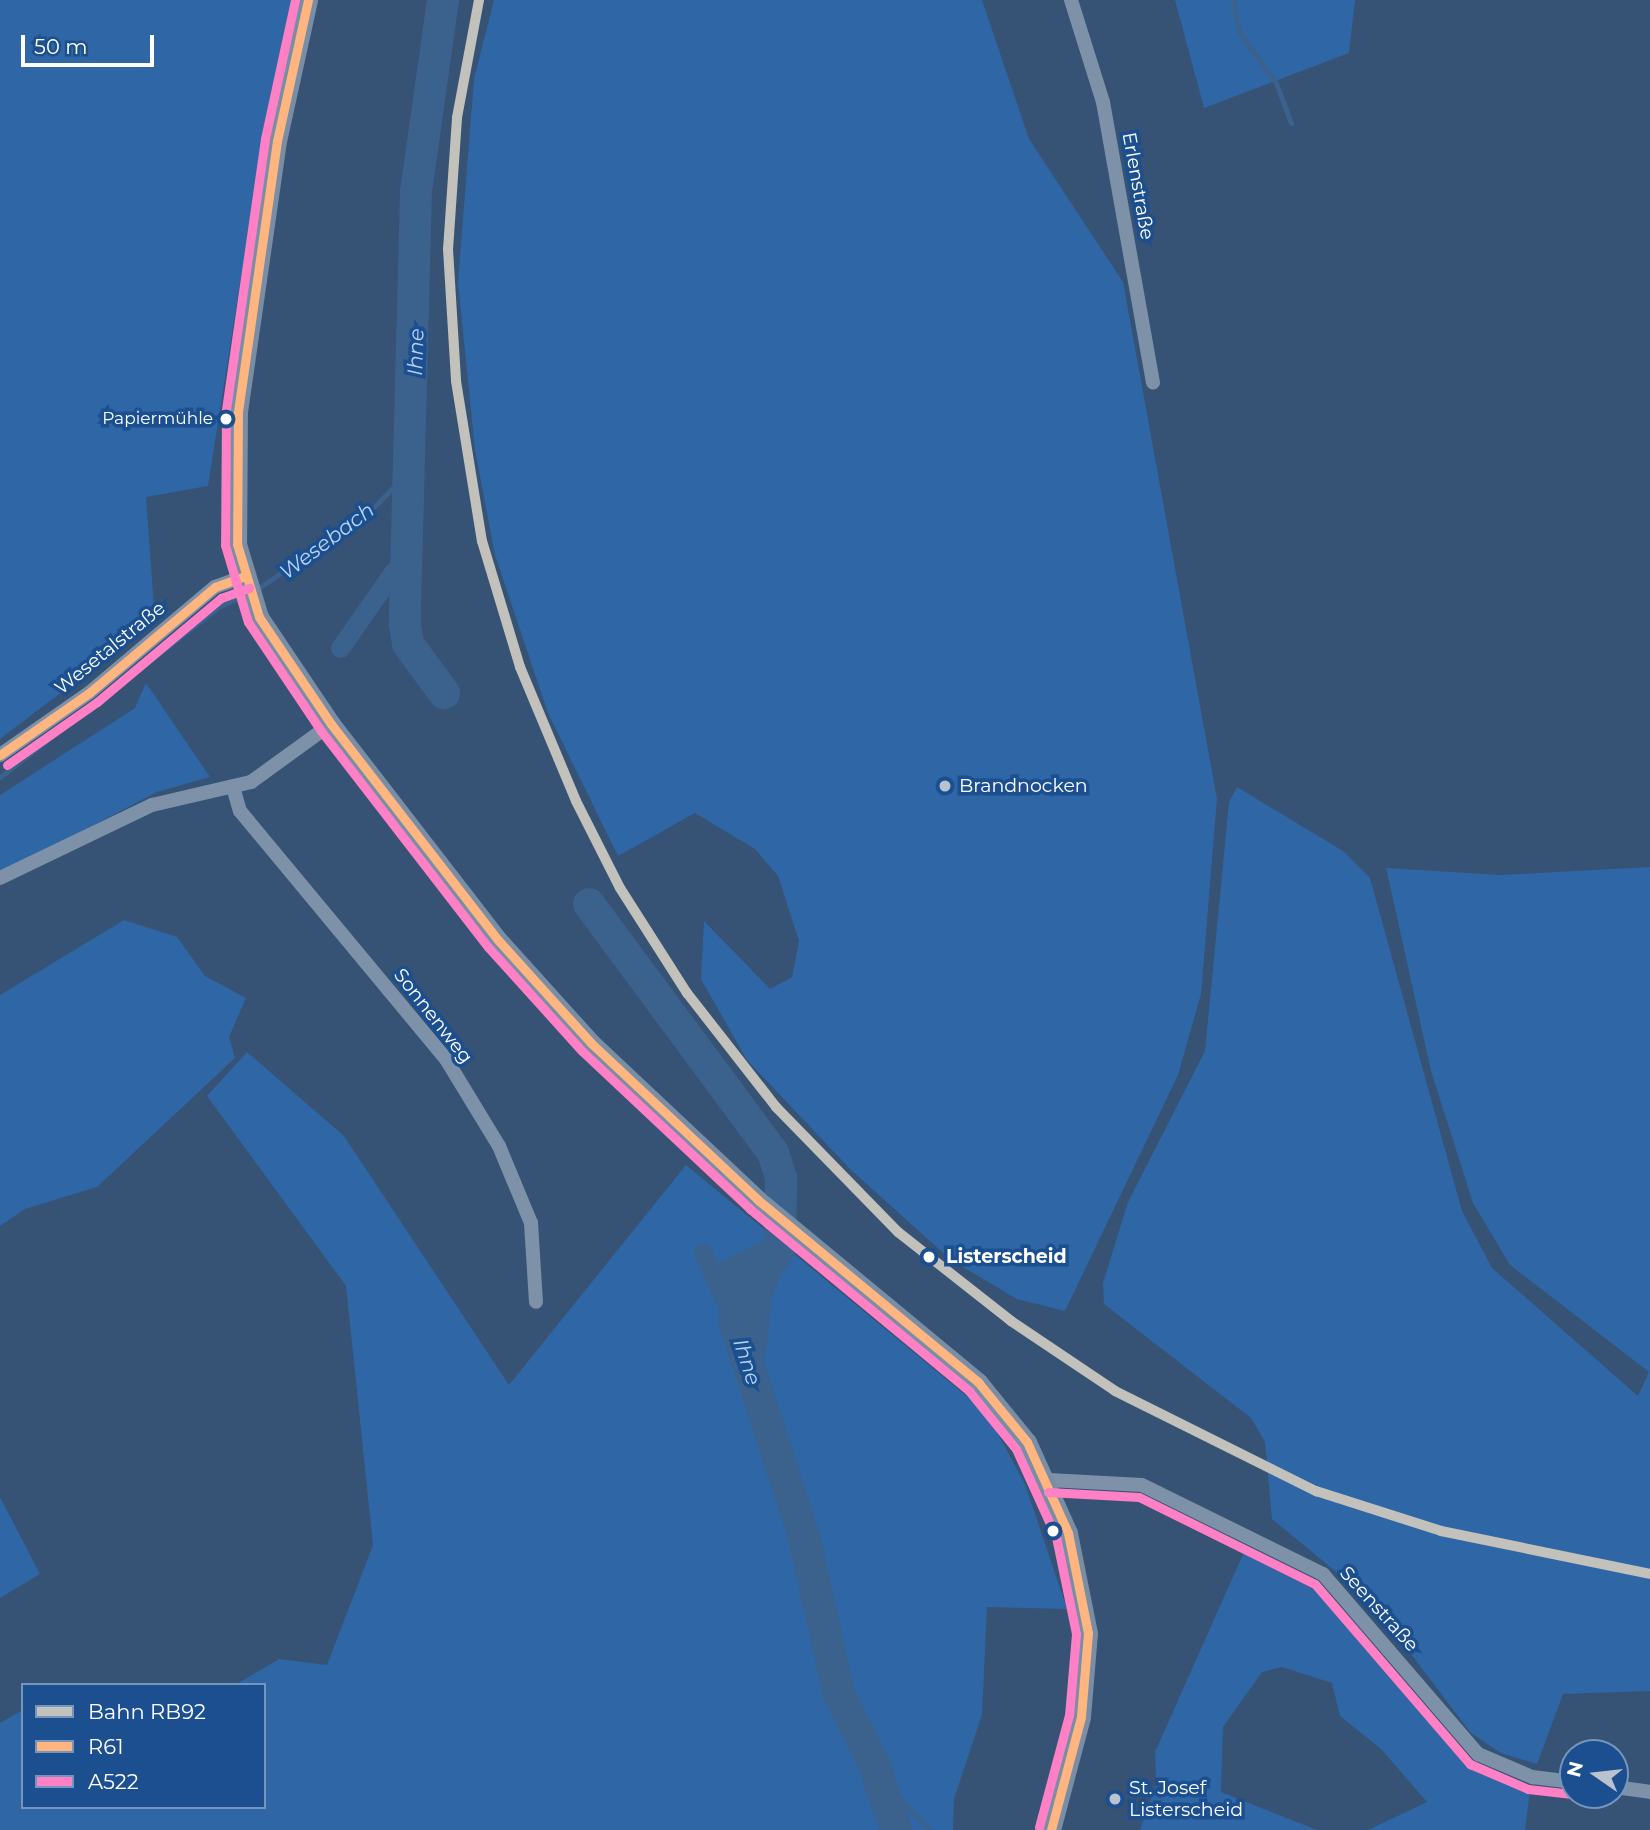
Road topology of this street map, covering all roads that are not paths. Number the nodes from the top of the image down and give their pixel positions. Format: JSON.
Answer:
{"nodes":[{"id":1,"x":307,"y":0,"type":"edge"},
{"id":2,"x":1071,"y":0,"type":"edge"},
{"id":3,"x":1153,"y":383,"type":"dead end"},
{"id":4,"x":248,"y":587,"type":"junction"},
{"id":5,"x":331,"y":724,"type":"junction"},
{"id":6,"x":0,"y":755,"type":"edge"},
{"id":7,"x":233,"y":787,"type":"junction"},
{"id":8,"x":0,"y":878,"type":"edge"},
{"id":9,"x":536,"y":1303,"type":"dead end"},
{"id":10,"x":1049,"y":1480,"type":"junction"},
{"id":11,"x":1559,"y":1780,"type":"edge"},
{"id":12,"x":1629,"y":1789,"type":"edge"},
{"id":13,"x":1650,"y":1792,"type":"edge"},
{"id":14,"x":1051,"y":1830,"type":"edge"}],
"edges":[{"from":1,"to":4,"type":"main road"},
{"from":2,"to":3,"type":"street","name":"Erlenstraße"},
{"from":4,"to":5,"type":"main road"},
{"from":4,"to":6,"type":"street","name":"Wesetalstraße"},
{"from":5,"to":7,"type":"street"},
{"from":5,"to":10,"type":"main road"},
{"from":7,"to":8,"type":"street"},
{"from":7,"to":9,"type":"street","name":"Sonnenweg"},
{"from":10,"to":11,"type":"street","name":"Seenstraße"},
{"from":10,"to":14,"type":"main road"},
{"from":12,"to":13,"type":"street"}]}
